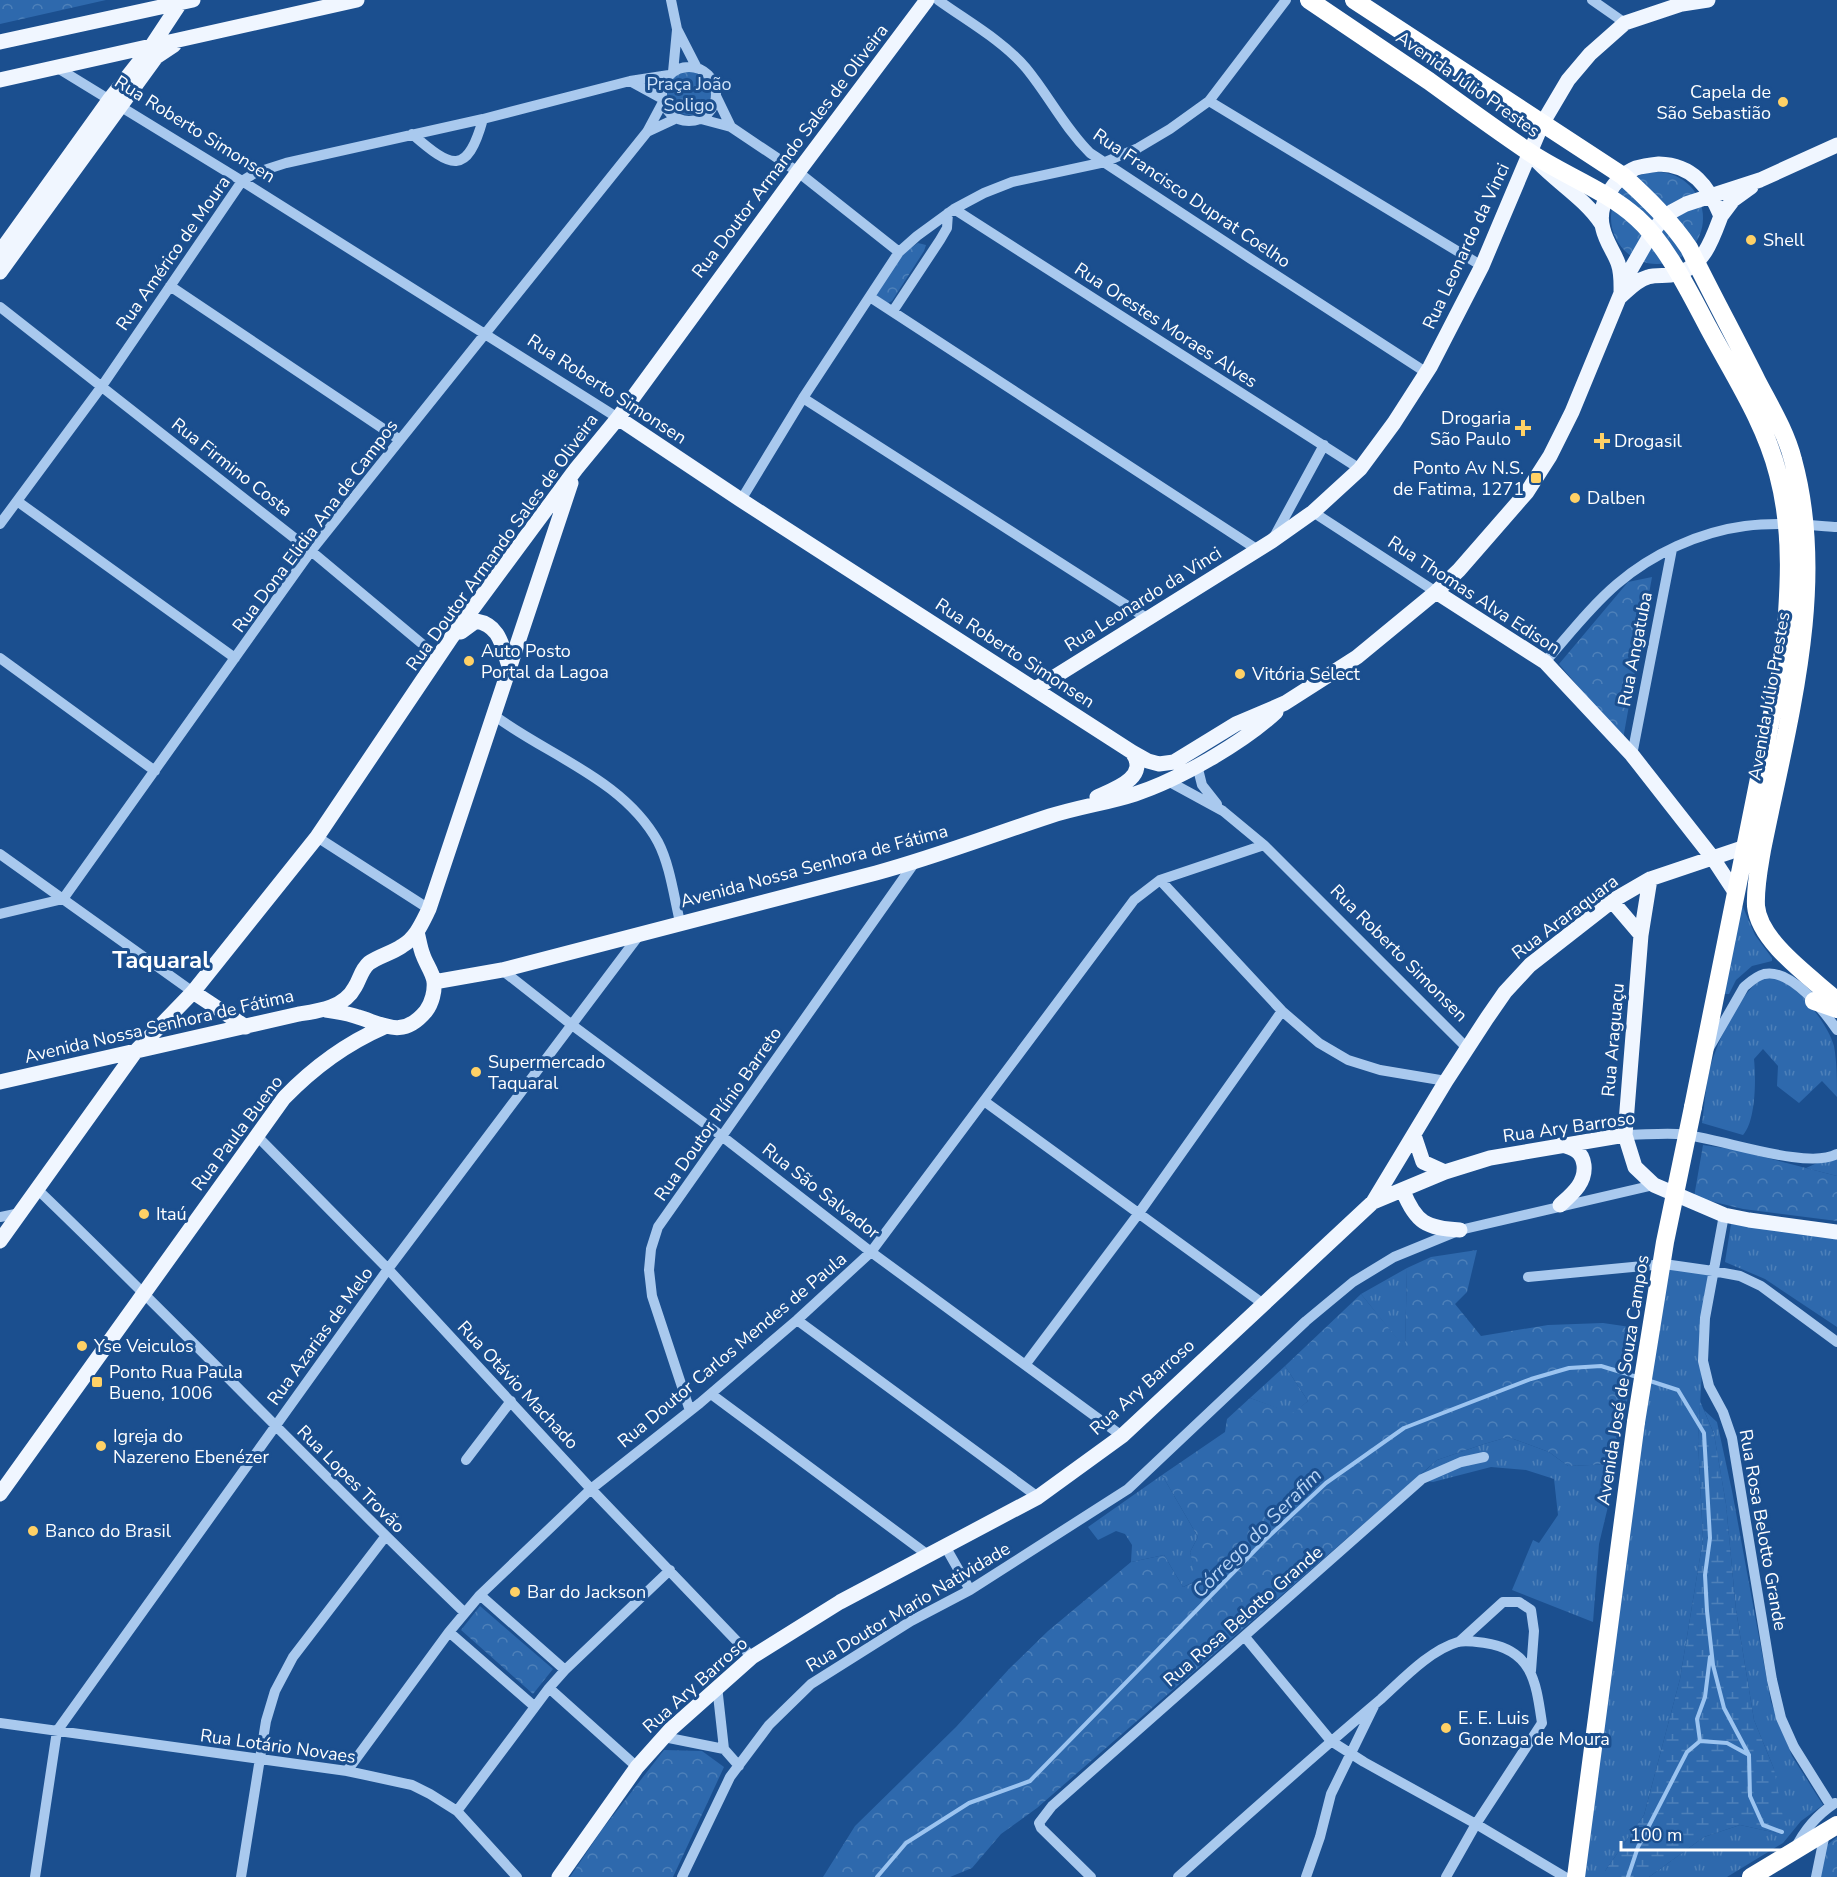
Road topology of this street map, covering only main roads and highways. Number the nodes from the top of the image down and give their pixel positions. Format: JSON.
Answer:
{"nodes":[{"id":1,"x":357,"y":0,"type":"edge"},
{"id":2,"x":927,"y":0,"type":"edge"},
{"id":3,"x":1309,"y":0,"type":"edge"},
{"id":4,"x":1353,"y":0,"type":"edge"},
{"id":5,"x":1708,"y":0,"type":"edge"},
{"id":6,"x":186,"y":1,"type":"edge"},
{"id":7,"x":197,"y":37,"type":"junction"},
{"id":8,"x":0,"y":42,"type":"edge"},
{"id":9,"x":151,"y":47,"type":"junction"},
{"id":10,"x":0,"y":80,"type":"edge"},
{"id":11,"x":115,"y":102,"type":"junction"},
{"id":12,"x":1542,"y":124,"type":"junction"},
{"id":13,"x":1837,"y":145,"type":"edge"},
{"id":14,"x":1530,"y":153,"type":"junction"},
{"id":15,"x":1697,"y":176,"type":"junction"},
{"id":16,"x":1623,"y":177,"type":"junction"},
{"id":17,"x":1760,"y":180,"type":"junction"},
{"id":18,"x":1711,"y":196,"type":"junction"},
{"id":19,"x":1607,"y":198,"type":"junction"},
{"id":20,"x":1721,"y":216,"type":"junction"},
{"id":21,"x":1664,"y":217,"type":"junction"},
{"id":22,"x":1602,"y":223,"type":"junction"},
{"id":23,"x":1651,"y":234,"type":"junction"},
{"id":24,"x":0,"y":252,"type":"edge"},
{"id":25,"x":1696,"y":263,"type":"junction"},
{"id":26,"x":0,"y":272,"type":"edge"},
{"id":27,"x":1677,"y":274,"type":"junction"},
{"id":28,"x":1621,"y":296,"type":"junction"},
{"id":29,"x":618,"y":418,"type":"junction"},
{"id":30,"x":576,"y":469,"type":"junction"},
{"id":31,"x":1796,"y":525,"type":"junction"},
{"id":32,"x":1436,"y":592,"type":"junction"},
{"id":33,"x":452,"y":639,"type":"junction"},
{"id":34,"x":509,"y":666,"type":"junction"},
{"id":35,"x":1035,"y":689,"type":"junction"},
{"id":36,"x":1285,"y":703,"type":"junction"},
{"id":37,"x":1132,"y":752,"type":"junction"},
{"id":38,"x":1168,"y":781,"type":"junction"},
{"id":39,"x":1071,"y":810,"type":"junction"},
{"id":40,"x":1745,"y":847,"type":"junction"},
{"id":41,"x":1712,"y":857,"type":"junction"},
{"id":42,"x":1650,"y":879,"type":"junction"},
{"id":43,"x":1735,"y":892,"type":"junction"},
{"id":44,"x":1612,"y":901,"type":"junction"},
{"id":45,"x":417,"y":932,"type":"junction"},
{"id":46,"x":1641,"y":935,"type":"junction"},
{"id":47,"x":1790,"y":959,"type":"junction"},
{"id":48,"x":434,"y":982,"type":"junction"},
{"id":49,"x":193,"y":992,"type":"junction"},
{"id":50,"x":1837,"y":1001,"type":"edge"},
{"id":51,"x":1837,"y":1009,"type":"edge"},
{"id":52,"x":326,"y":1010,"type":"junction"},
{"id":53,"x":246,"y":1027,"type":"junction"},
{"id":54,"x":384,"y":1027,"type":"junction"},
{"id":55,"x":136,"y":1051,"type":"junction"},
{"id":56,"x":0,"y":1082,"type":"edge"},
{"id":57,"x":1414,"y":1135,"type":"junction"},
{"id":58,"x":1625,"y":1136,"type":"junction"},
{"id":59,"x":1562,"y":1145,"type":"junction"},
{"id":60,"x":1445,"y":1172,"type":"junction"},
{"id":61,"x":1403,"y":1191,"type":"junction"},
{"id":62,"x":1373,"y":1202,"type":"junction"},
{"id":63,"x":1560,"y":1205,"type":"road end"},
{"id":64,"x":1460,"y":1230,"type":"road end"},
{"id":65,"x":1837,"y":1232,"type":"edge"},
{"id":66,"x":0,"y":1241,"type":"edge"},
{"id":67,"x":0,"y":1494,"type":"edge"},
{"id":68,"x":1831,"y":1829,"type":"edge"},
{"id":69,"x":559,"y":1877,"type":"edge"},
{"id":70,"x":1576,"y":1877,"type":"edge"},
{"id":71,"x":1751,"y":1877,"type":"edge"}],
"edges":[{"from":1,"to":7,"type":"main road"},
{"from":2,"to":29,"type":"main road","name":"Rua Doutor Armando Sales de Oliveira"},
{"from":3,"to":14,"type":"highway","name":"Avenida Júlio Prestes"},
{"from":4,"to":12,"type":"highway","name":"Avenida Júlio Prestes"},
{"from":5,"to":12,"type":"main road","name":"Rua Leonardo da Vinci"},
{"from":6,"to":8,"type":"main road"},
{"from":6,"to":9,"type":"main road"},
{"from":7,"to":9,"type":"main road"},
{"from":7,"to":11,"type":"main road"},
{"from":9,"to":10,"type":"main road"},
{"from":9,"to":11,"type":"main road"},
{"from":11,"to":24,"type":"main road"},
{"from":11,"to":26,"type":"main road"},
{"from":12,"to":14,"type":"main road","name":"Rua Leonardo da Vinci"},
{"from":12,"to":16,"type":"highway","name":"Avenida Júlio Prestes"},
{"from":13,"to":17,"type":"main road","name":"Avenida Nossa Senhora de Fátima"},
{"from":14,"to":19,"type":"highway","name":"Avenida Júlio Prestes"},
{"from":14,"to":22,"type":"main road"},
{"from":14,"to":35,"type":"main road","name":"Rua Leonardo da Vinci"},
{"from":15,"to":16,"type":"main road","name":"Avenida Nossa Senhora de Fátima"},
{"from":15,"to":17,"type":"main road","name":"Avenida Nossa Senhora de Fátima"},
{"from":15,"to":18,"type":"main road"},
{"from":16,"to":19,"type":"main road"},
{"from":16,"to":21,"type":"highway","name":"Avenida Júlio Prestes"},
{"from":17,"to":18,"type":"main road","name":"Avenida Nossa Senhora de Fátima"},
{"from":17,"to":20,"type":"main road"},
{"from":18,"to":20,"type":"main road"},
{"from":18,"to":21,"type":"main road","name":"Avenida Nossa Senhora de Fátima"},
{"from":19,"to":22,"type":"main road"},
{"from":19,"to":23,"type":"highway","name":"Avenida Júlio Prestes"},
{"from":20,"to":25,"type":"main road"},
{"from":21,"to":23,"type":"main road","name":"Avenida Nossa Senhora de Fátima"},
{"from":21,"to":25,"type":"highway","name":"Avenida Júlio Prestes"},
{"from":22,"to":28,"type":"main road"},
{"from":23,"to":27,"type":"highway","name":"Avenida Júlio Prestes"},
{"from":23,"to":28,"type":"main road","name":"Avenida Nossa Senhora de Fátima"},
{"from":25,"to":27,"type":"main road"},
{"from":25,"to":31,"type":"highway","name":"Avenida Júlio Prestes"},
{"from":27,"to":28,"type":"main road"},
{"from":27,"to":31,"type":"highway","name":"Avenida Júlio Prestes"},
{"from":28,"to":32,"type":"main road","name":"Avenida Nossa Senhora de Fátima"},
{"from":29,"to":30,"type":"main road","name":"Rua Doutor Armando Sales de Oliveira"},
{"from":29,"to":35,"type":"main road","name":"Rua Roberto Simonsen"},
{"from":30,"to":33,"type":"main road","name":"Rua Doutor Armando Sales de Oliveira"},
{"from":30,"to":34,"type":"main road"},
{"from":31,"to":40,"type":"highway","name":"Avenida Júlio Prestes"},
{"from":31,"to":47,"type":"highway","name":"Avenida Júlio Prestes"},
{"from":32,"to":36,"type":"main road","name":"Avenida Nossa Senhora de Fátima"},
{"from":32,"to":41,"type":"main road","name":"Rua Thomas Alva Edison"},
{"from":33,"to":34,"type":"main road"},
{"from":33,"to":49,"type":"main road","name":"Rua Doutor Armando Sales de Oliveira"},
{"from":34,"to":45,"type":"main road"},
{"from":35,"to":37,"type":"main road","name":"Rua Roberto Simonsen"},
{"from":36,"to":37,"type":"main road","name":"Avenida Nossa Senhora de Fátima"},
{"from":36,"to":38,"type":"main road","name":"Avenida Nossa Senhora de Fátima"},
{"from":37,"to":38,"type":"main road"},
{"from":37,"to":39,"type":"main road"},
{"from":38,"to":39,"type":"main road","name":"Avenida Nossa Senhora de Fátima"},
{"from":39,"to":48,"type":"main road","name":"Avenida Nossa Senhora de Fátima"},
{"from":40,"to":41,"type":"main road","name":"Rua Araraquara"},
{"from":40,"to":43,"type":"highway","name":"Avenida Júlio Prestes"},
{"from":41,"to":42,"type":"main road","name":"Rua Araraquara"},
{"from":41,"to":43,"type":"main road","name":"Rua Thomas Alva Edison"},
{"from":42,"to":44,"type":"main road","name":"Rua Araraquara"},
{"from":42,"to":46,"type":"main road","name":"Rua Araguaçu"},
{"from":43,"to":70,"type":"highway","name":"Avenida José de Souza Campos","bridge":true},
{"from":44,"to":46,"type":"main road"},
{"from":44,"to":57,"type":"main road","name":"Rua Araraquara"},
{"from":45,"to":48,"type":"main road"},
{"from":45,"to":52,"type":"main road"},
{"from":46,"to":58,"type":"main road","name":"Rua Araguaçu"},
{"from":47,"to":50,"type":"highway"},
{"from":47,"to":51,"type":"highway"},
{"from":48,"to":54,"type":"main road","name":"Rua Paula Bueno"},
{"from":49,"to":53,"type":"main road"},
{"from":49,"to":55,"type":"main road","name":"Rua Doutor Armando Sales de Oliveira"},
{"from":52,"to":53,"type":"main road","name":"Avenida Nossa Senhora de Fátima"},
{"from":52,"to":54,"type":"main road"},
{"from":53,"to":55,"type":"main road","name":"Avenida Nossa Senhora de Fátima"},
{"from":54,"to":67,"type":"main road","name":"Rua Paula Bueno"},
{"from":55,"to":56,"type":"main road","name":"Avenida Nossa Senhora de Fátima"},
{"from":55,"to":66,"type":"main road","name":"Rua Doutor Armando Sales de Oliveira"},
{"from":57,"to":60,"type":"main road"},
{"from":57,"to":62,"type":"main road","name":"Rua Araraquara"},
{"from":58,"to":59,"type":"main road","name":"Rua Ary Barroso"},
{"from":58,"to":65,"type":"main road","name":"Rua Araguaçu"},
{"from":59,"to":60,"type":"main road","name":"Rua Ary Barroso"},
{"from":59,"to":63,"type":"main road"},
{"from":60,"to":61,"type":"main road","name":"Rua Ary Barroso"},
{"from":61,"to":62,"type":"main road","name":"Rua Ary Barroso"},
{"from":61,"to":64,"type":"main road"},
{"from":62,"to":69,"type":"main road","name":"Rua Ary Barroso"},
{"from":68,"to":71,"type":"highway"}]}
